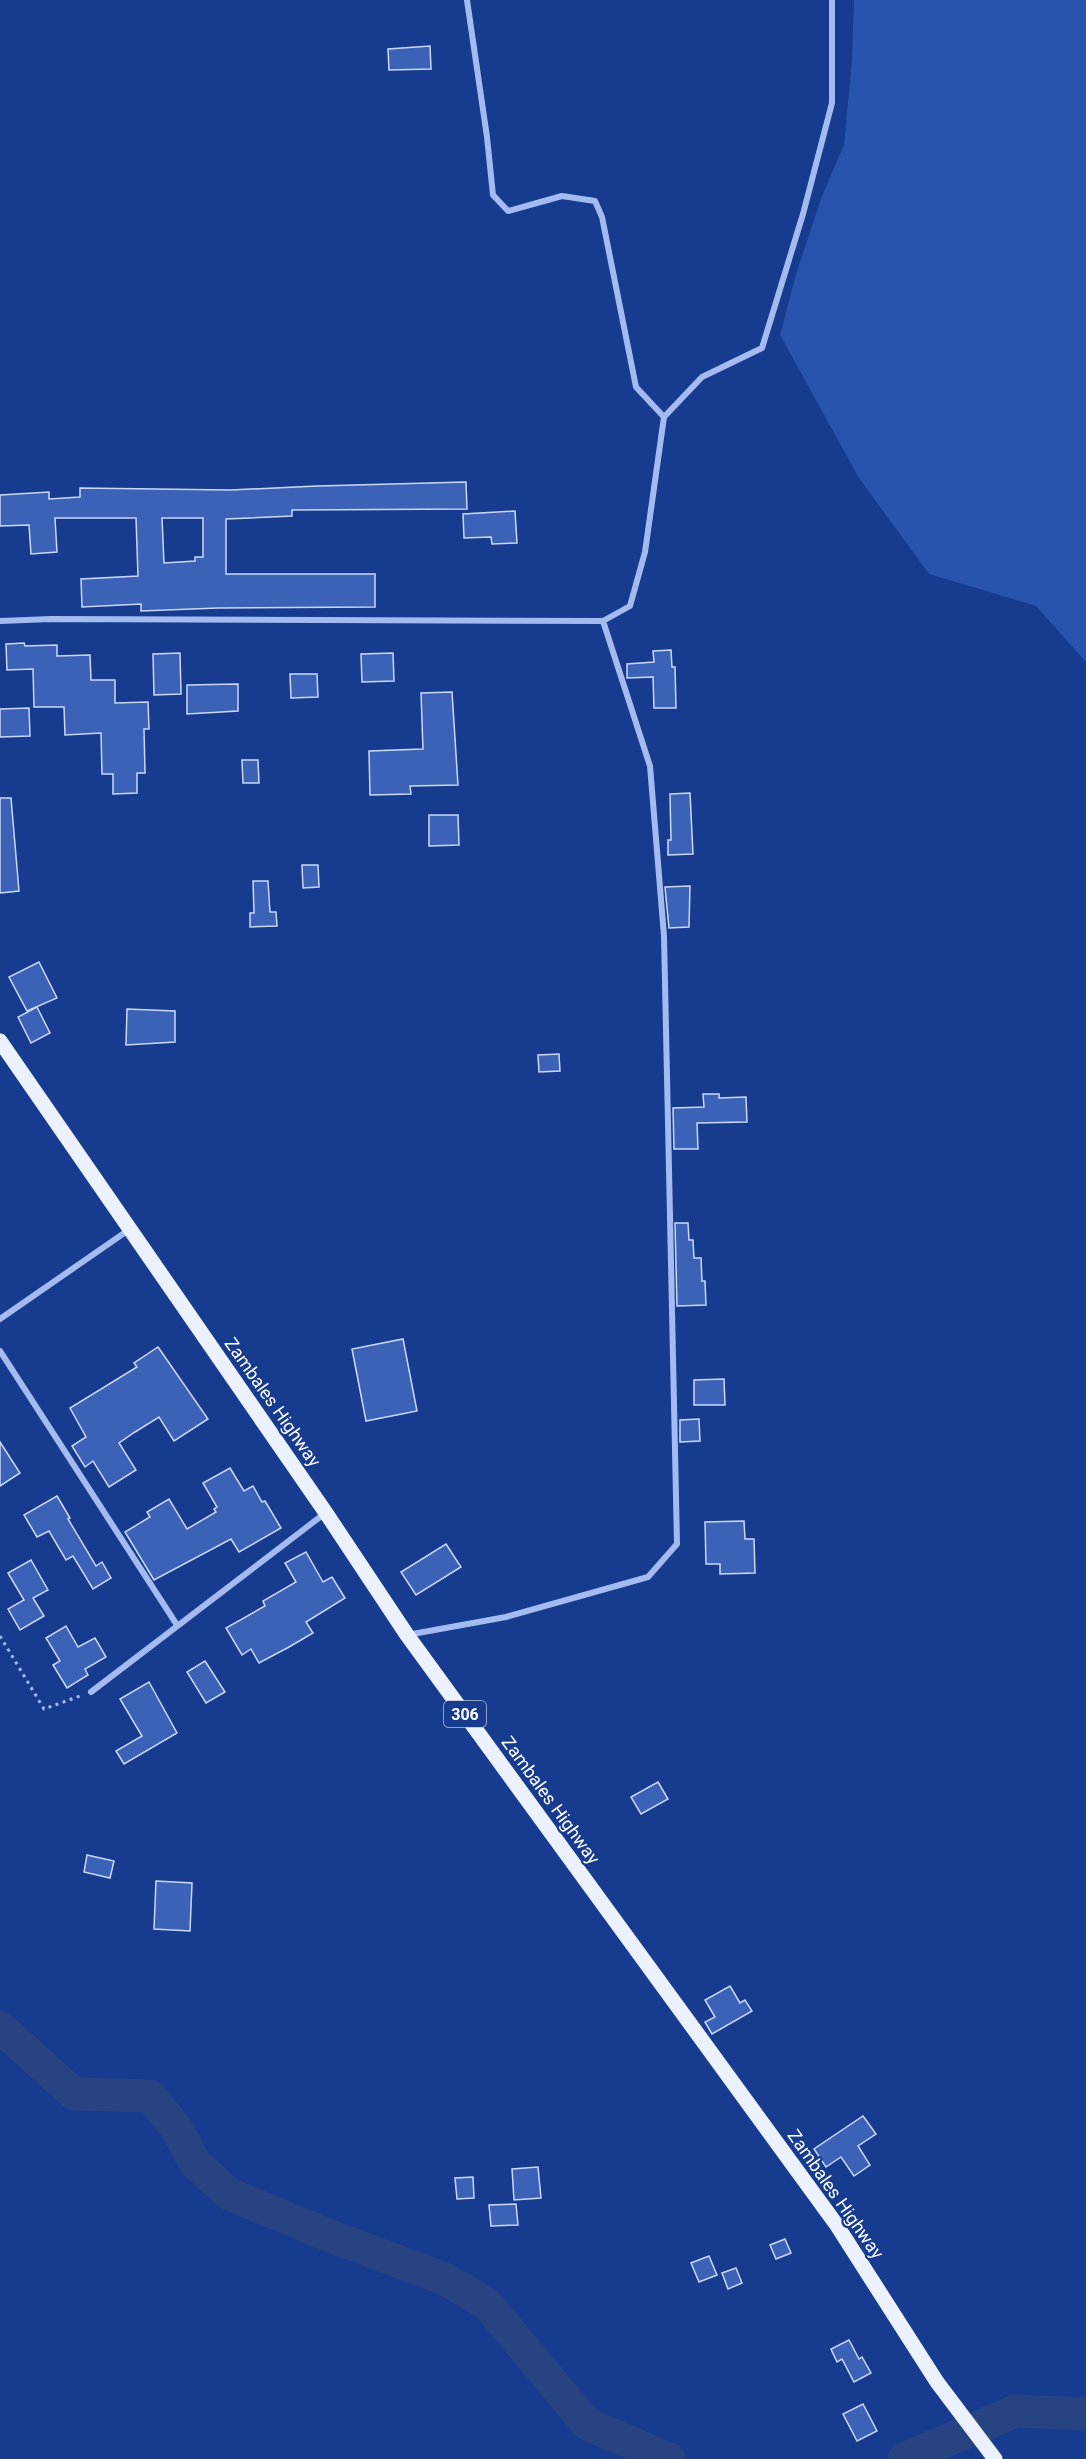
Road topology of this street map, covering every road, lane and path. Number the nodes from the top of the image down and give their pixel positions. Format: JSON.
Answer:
{"nodes":[{"id":1,"x":467,"y":0,"type":"edge"},
{"id":2,"x":832,"y":0,"type":"edge"},
{"id":3,"x":664,"y":417,"type":"junction"},
{"id":4,"x":0,"y":621,"type":"edge"},
{"id":5,"x":603,"y":621,"type":"junction"},
{"id":6,"x":0,"y":1041,"type":"edge"},
{"id":7,"x":130,"y":1229,"type":"junction"},
{"id":8,"x":0,"y":1319,"type":"edge"},
{"id":9,"x":0,"y":1351,"type":"edge"},
{"id":10,"x":326,"y":1513,"type":"junction"},
{"id":11,"x":177,"y":1625,"type":"junction"},
{"id":12,"x":407,"y":1635,"type":"junction"},
{"id":13,"x":0,"y":1636,"type":"edge"},
{"id":14,"x":91,"y":1692,"type":"joint"},
{"id":15,"x":992,"y":2455,"type":"edge"}],
"edges":[{"from":1,"to":3,"type":"street"},
{"from":2,"to":3,"type":"street"},
{"from":3,"to":5,"type":"street"},
{"from":4,"to":5,"type":"street"},
{"from":5,"to":12,"type":"street"},
{"from":6,"to":7,"type":"main road","name":"Zambales Highway","number":"306"},
{"from":7,"to":8,"type":"street"},
{"from":7,"to":10,"type":"main road","name":"Zambales Highway","number":"306"},
{"from":9,"to":11,"type":"street"},
{"from":10,"to":11,"type":"street"},
{"from":10,"to":12,"type":"main road","name":"Zambales Highway","number":"306"},
{"from":11,"to":14,"type":"street"},
{"from":12,"to":15,"type":"main road","name":"Zambales Highway","number":"306"},
{"from":13,"to":14,"type":"path"}]}
